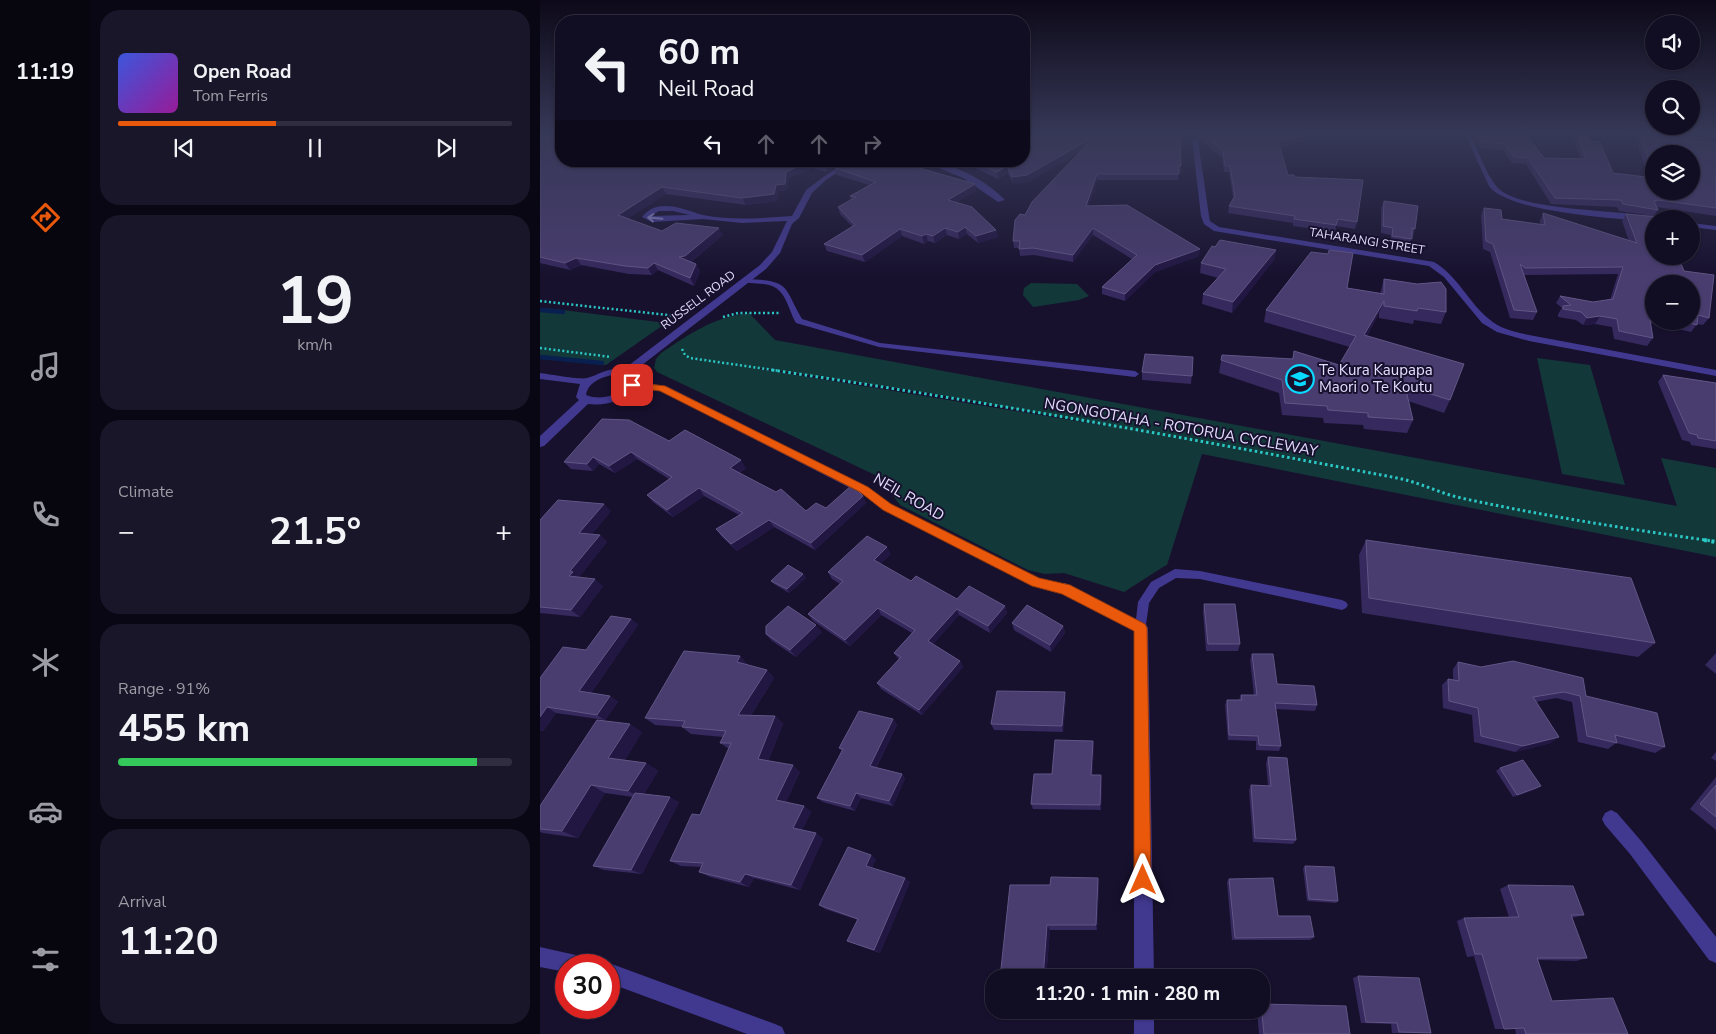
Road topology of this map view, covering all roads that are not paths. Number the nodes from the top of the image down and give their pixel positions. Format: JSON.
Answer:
{"nodes":[{"id":1,"x":824,"y":180,"type":"edge"},
{"id":2,"x":974,"y":180,"type":"edge"},
{"id":3,"x":1200,"y":180,"type":"edge"},
{"id":4,"x":1491,"y":180,"type":"edge"},
{"id":5,"x":1001,"y":200,"type":"dead end"},
{"id":6,"x":703,"y":217,"type":"junction"},
{"id":7,"x":795,"y":218,"type":"junction"},
{"id":8,"x":1645,"y":219,"type":"edge"},
{"id":9,"x":1700,"y":226,"type":"edge"},
{"id":10,"x":1716,"y":228,"type":"edge"},
{"id":11,"x":747,"y":281,"type":"junction"},
{"id":12,"x":626,"y":372,"type":"junction"},
{"id":13,"x":1716,"y":373,"type":"edge"},
{"id":14,"x":1135,"y":374,"type":"dead end"},
{"id":15,"x":540,"y":376,"type":"edge"},
{"id":16,"x":588,"y":382,"type":"junction"},
{"id":17,"x":632,"y":385,"type":"junction"},
{"id":18,"x":585,"y":400,"type":"junction"},
{"id":19,"x":540,"y":443,"type":"edge"},
{"id":20,"x":864,"y":490,"type":"joint"},
{"id":21,"x":1065,"y":589,"type":"joint"},
{"id":22,"x":1342,"y":605,"type":"dead end"},
{"id":23,"x":1141,"y":628,"type":"junction"},
{"id":24,"x":1611,"y":819,"type":"dead end"},
{"id":25,"x":1716,"y":953,"type":"edge"},
{"id":26,"x":540,"y":956,"type":"edge"},
{"id":27,"x":555,"y":959,"type":"edge"},
{"id":28,"x":1144,"y":969,"type":"edge"},
{"id":29,"x":620,"y":977,"type":"edge"},
{"id":30,"x":1144,"y":1019,"type":"edge"},
{"id":31,"x":775,"y":1034,"type":"edge"},
{"id":32,"x":1144,"y":1034,"type":"edge"}],
"edges":[{"from":1,"to":7,"type":"street","name":"RUSSELL ROAD"},
{"from":2,"to":5,"type":"street"},
{"from":3,"to":13,"type":"street","name":"TAHARANGI STREET"},
{"from":4,"to":8,"type":"street"},
{"from":6,"to":6,"type":"street","one_way":true},
{"from":6,"to":7,"type":"street"},
{"from":7,"to":11,"type":"street","name":"RUSSELL ROAD"},
{"from":9,"to":10,"type":"street"},
{"from":11,"to":12,"type":"street","name":"RUSSELL ROAD"},
{"from":11,"to":14,"type":"lane"},
{"from":12,"to":16,"type":"street"},
{"from":12,"to":17,"type":"street"},
{"from":15,"to":16,"type":"street"},
{"from":16,"to":18,"type":"street"},
{"from":17,"to":18,"type":"street"},
{"from":17,"to":20,"type":"street","name":"NEIL ROAD"},
{"from":18,"to":19,"type":"street"},
{"from":20,"to":21,"type":"lane","name":"NEIL ROAD"},
{"from":21,"to":23,"type":"street","name":"NEIL ROAD"},
{"from":22,"to":23,"type":"lane"},
{"from":23,"to":28,"type":"street"},
{"from":24,"to":25,"type":"street"},
{"from":26,"to":27,"type":"street"},
{"from":29,"to":31,"type":"street"},
{"from":30,"to":32,"type":"street"}]}
